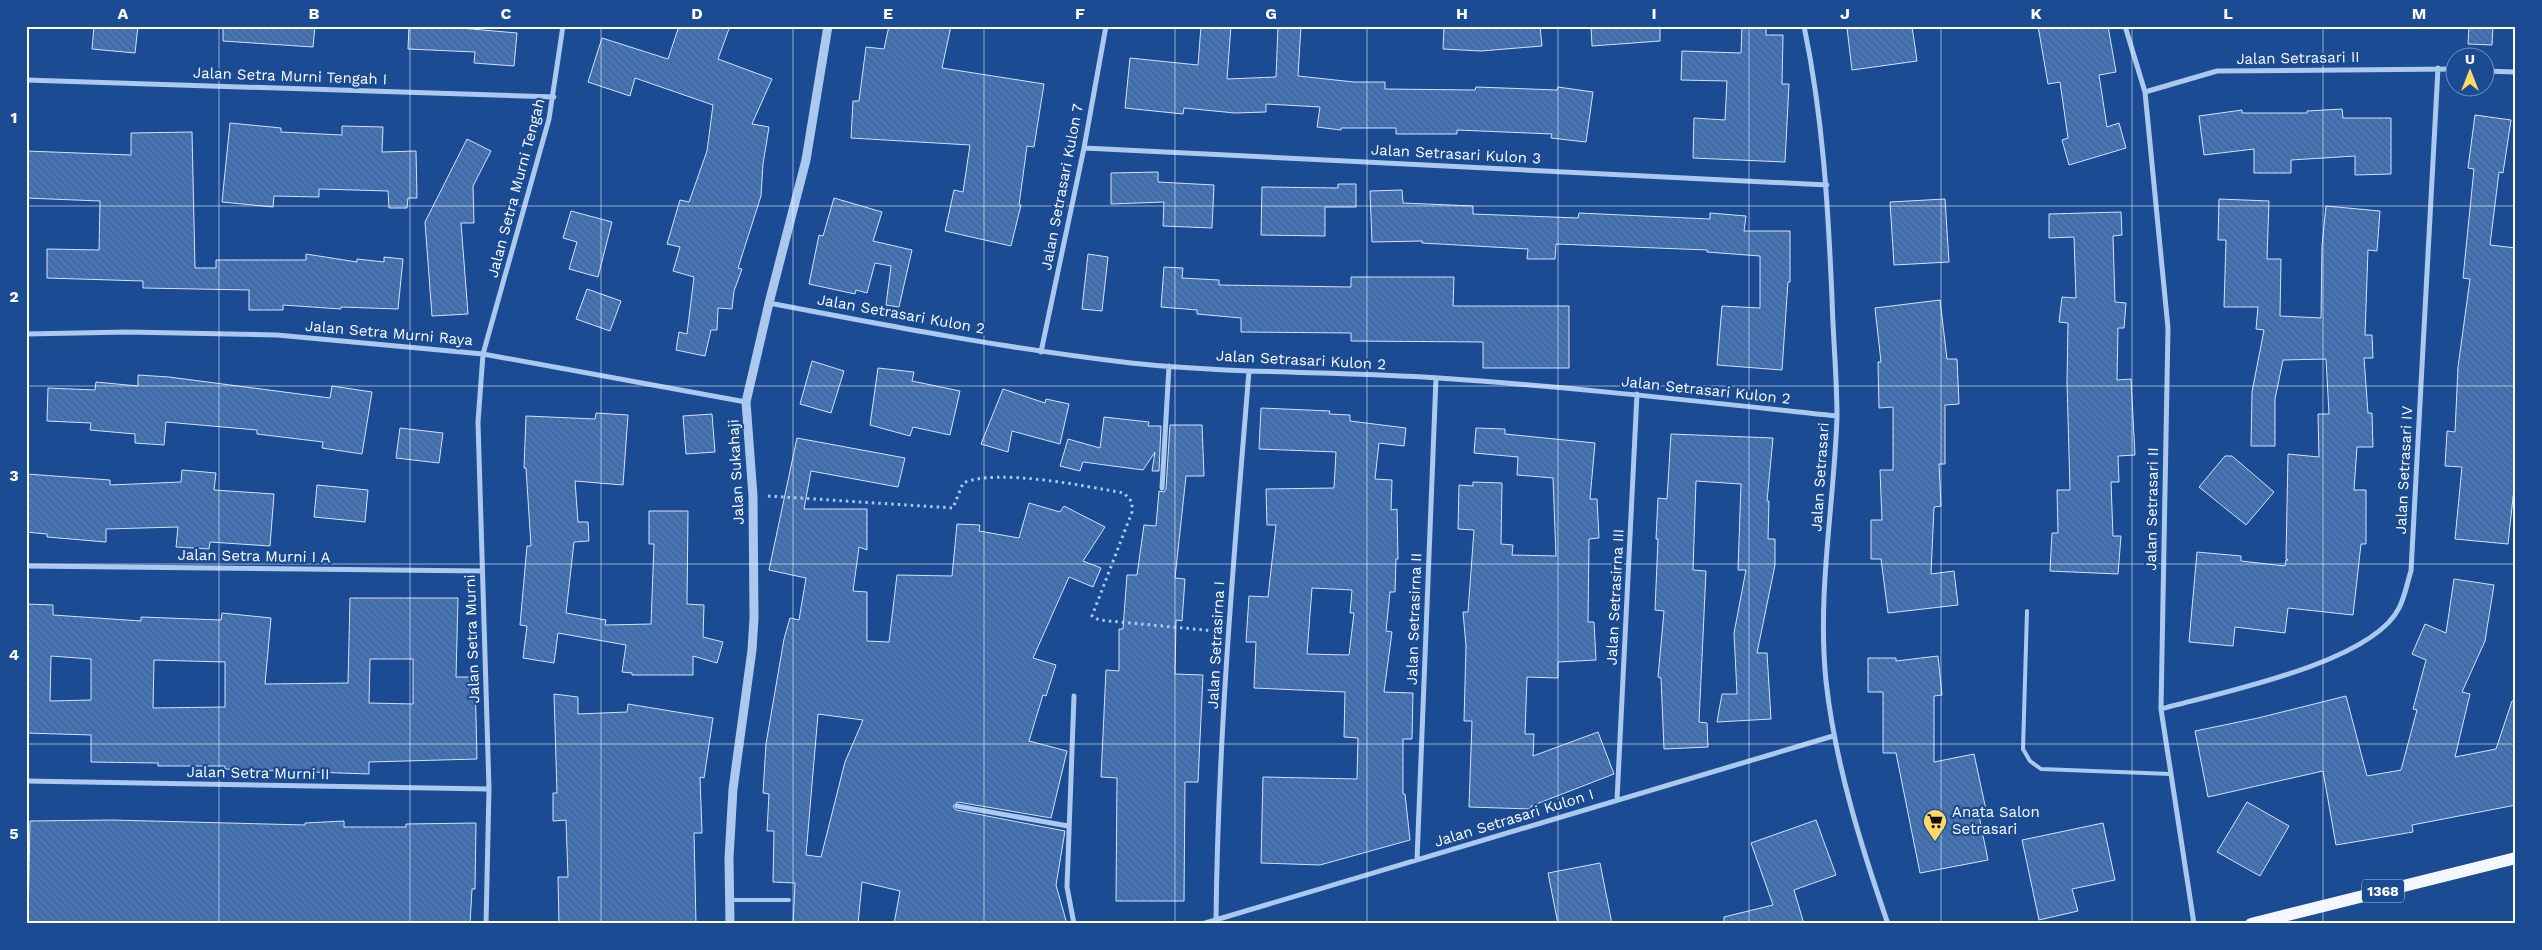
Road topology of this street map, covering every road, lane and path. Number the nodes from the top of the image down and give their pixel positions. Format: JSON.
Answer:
{"nodes":[{"id":1,"x":563,"y":26,"type":"edge"},
{"id":2,"x":828,"y":26,"type":"edge"},
{"id":3,"x":1106,"y":26,"type":"edge"},
{"id":4,"x":1804,"y":26,"type":"edge"},
{"id":5,"x":2125,"y":26,"type":"edge"},
{"id":6,"x":2438,"y":68,"type":"junction"},
{"id":7,"x":2444,"y":68,"type":"edge"},
{"id":8,"x":2494,"y":71,"type":"edge"},
{"id":9,"x":2516,"y":72,"type":"edge"},
{"id":10,"x":26,"y":80,"type":"edge"},
{"id":11,"x":2145,"y":92,"type":"junction"},
{"id":12,"x":554,"y":97,"type":"junction"},
{"id":13,"x":1084,"y":148,"type":"junction"},
{"id":14,"x":1827,"y":186,"type":"junction"},
{"id":15,"x":769,"y":303,"type":"junction"},
{"id":16,"x":26,"y":334,"type":"edge"},
{"id":17,"x":1041,"y":352,"type":"junction"},
{"id":18,"x":483,"y":354,"type":"junction"},
{"id":19,"x":1169,"y":366,"type":"junction"},
{"id":20,"x":1249,"y":371,"type":"junction"},
{"id":21,"x":1436,"y":378,"type":"junction"},
{"id":22,"x":1638,"y":394,"type":"junction"},
{"id":23,"x":746,"y":402,"type":"junction"},
{"id":24,"x":1837,"y":416,"type":"junction"},
{"id":25,"x":1162,"y":488,"type":"dead end"},
{"id":26,"x":753,"y":496,"type":"junction"},
{"id":27,"x":26,"y":566,"type":"edge"},
{"id":28,"x":482,"y":571,"type":"junction"},
{"id":29,"x":2027,"y":611,"type":"dead end"},
{"id":30,"x":1229,"y":632,"type":"junction"},
{"id":31,"x":1074,"y":696,"type":"dead end"},
{"id":32,"x":2161,"y":709,"type":"junction"},
{"id":33,"x":1833,"y":736,"type":"junction"},
{"id":34,"x":2171,"y":774,"type":"junction"},
{"id":35,"x":26,"y":782,"type":"edge"},
{"id":36,"x":489,"y":789,"type":"junction"},
{"id":37,"x":1617,"y":800,"type":"junction"},
{"id":38,"x":957,"y":806,"type":"dead end"},
{"id":39,"x":1068,"y":826,"type":"junction"},
{"id":40,"x":2516,"y":858,"type":"edge"},
{"id":41,"x":1418,"y":860,"type":"junction"},
{"id":42,"x":730,"y":900,"type":"junction"},
{"id":43,"x":789,"y":900,"type":"dead end"},
{"id":44,"x":1216,"y":920,"type":"junction"},
{"id":45,"x":486,"y":924,"type":"edge"},
{"id":46,"x":730,"y":924,"type":"edge"},
{"id":47,"x":1074,"y":924,"type":"edge"},
{"id":48,"x":1202,"y":924,"type":"edge"},
{"id":49,"x":1888,"y":924,"type":"edge"},
{"id":50,"x":2194,"y":924,"type":"edge"},
{"id":51,"x":2251,"y":924,"type":"edge"}],
"edges":[{"from":1,"to":12,"type":"street","name":"Jalan Setra Murni Tengah"},
{"from":2,"to":15,"type":"street","name":"Jalan Sukahaji"},
{"from":3,"to":13,"type":"street","name":"Jalan Setrasari Kulon 7"},
{"from":4,"to":14,"type":"street","name":"Jalan Setrasari"},
{"from":5,"to":11,"type":"street","name":"Jalan Setrasari II"},
{"from":6,"to":7,"type":"street","name":"Jalan Setrasari II"},
{"from":6,"to":11,"type":"street","name":"Jalan Setrasari II"},
{"from":6,"to":32,"type":"street","name":"Jalan Setrasari IV"},
{"from":8,"to":9,"type":"street"},
{"from":10,"to":12,"type":"street","name":"Jalan Setra Murni Tengah I"},
{"from":11,"to":32,"type":"street","name":"Jalan Setrasari II"},
{"from":12,"to":18,"type":"street","name":"Jalan Setra Murni Tengah"},
{"from":13,"to":14,"type":"street","name":"Jalan Setrasari Kulon 3"},
{"from":13,"to":17,"type":"street","name":"Jalan Setrasari Kulon 7"},
{"from":14,"to":24,"type":"street","name":"Jalan Setrasari"},
{"from":15,"to":17,"type":"street","name":"Jalan Setrasari Kulon 2"},
{"from":15,"to":23,"type":"street","name":"Jalan Sukahaji"},
{"from":16,"to":18,"type":"street","name":"Jalan Setra Murni Raya"},
{"from":17,"to":19,"type":"street","name":"Jalan Setrasari Kulon 2"},
{"from":18,"to":23,"type":"street","name":"Jalan Setra Murni Raya"},
{"from":18,"to":28,"type":"street","name":"Jalan Setra Murni"},
{"from":19,"to":20,"type":"street","name":"Jalan Setrasari Kulon 2"},
{"from":19,"to":25,"type":"street"},
{"from":20,"to":21,"type":"street","name":"Jalan Setrasari Kulon 2"},
{"from":20,"to":30,"type":"street","name":"Jalan Setrasirna I"},
{"from":21,"to":22,"type":"street","name":"Jalan Setrasari Kulon 2"},
{"from":21,"to":41,"type":"street","name":"Jalan Setrasirna II"},
{"from":22,"to":24,"type":"street","name":"Jalan Setrasari Kulon 2"},
{"from":22,"to":37,"type":"street","name":"Jalan Setrasirna III"},
{"from":23,"to":26,"type":"street","name":"Jalan Sukahaji"},
{"from":24,"to":33,"type":"street","name":"Jalan Setrasari"},
{"from":26,"to":30,"type":"path"},
{"from":26,"to":42,"type":"street","name":"Jalan Sukahaji"},
{"from":27,"to":28,"type":"street","name":"Jalan Setra Murni I A"},
{"from":28,"to":36,"type":"street","name":"Jalan Setra Murni"},
{"from":29,"to":34,"type":"lane"},
{"from":30,"to":44,"type":"street","name":"Jalan Setrasirna I"},
{"from":31,"to":39,"type":"street"},
{"from":32,"to":34,"type":"street","name":"Jalan Setrasari II"},
{"from":33,"to":37,"type":"street","name":"Jalan Setrasari Kulon I"},
{"from":33,"to":49,"type":"street","name":"Jalan Setrasari"},
{"from":34,"to":50,"type":"street","name":"Jalan Setrasari II"},
{"from":35,"to":36,"type":"street","name":"Jalan Setra Murni II"},
{"from":36,"to":45,"type":"street","name":"Jalan Setra Murni"},
{"from":37,"to":41,"type":"street","name":"Jalan Setrasari Kulon I"},
{"from":38,"to":39,"type":"street"},
{"from":39,"to":47,"type":"street"},
{"from":40,"to":51,"type":"main road","number":"1368"},
{"from":41,"to":44,"type":"street","name":"Jalan Setrasari Kulon I"},
{"from":42,"to":43,"type":"lane"},
{"from":42,"to":46,"type":"street","name":"Jalan Sukahaji"},
{"from":44,"to":48,"type":"street","name":"Jalan Setrasari Kulon I"}]}
